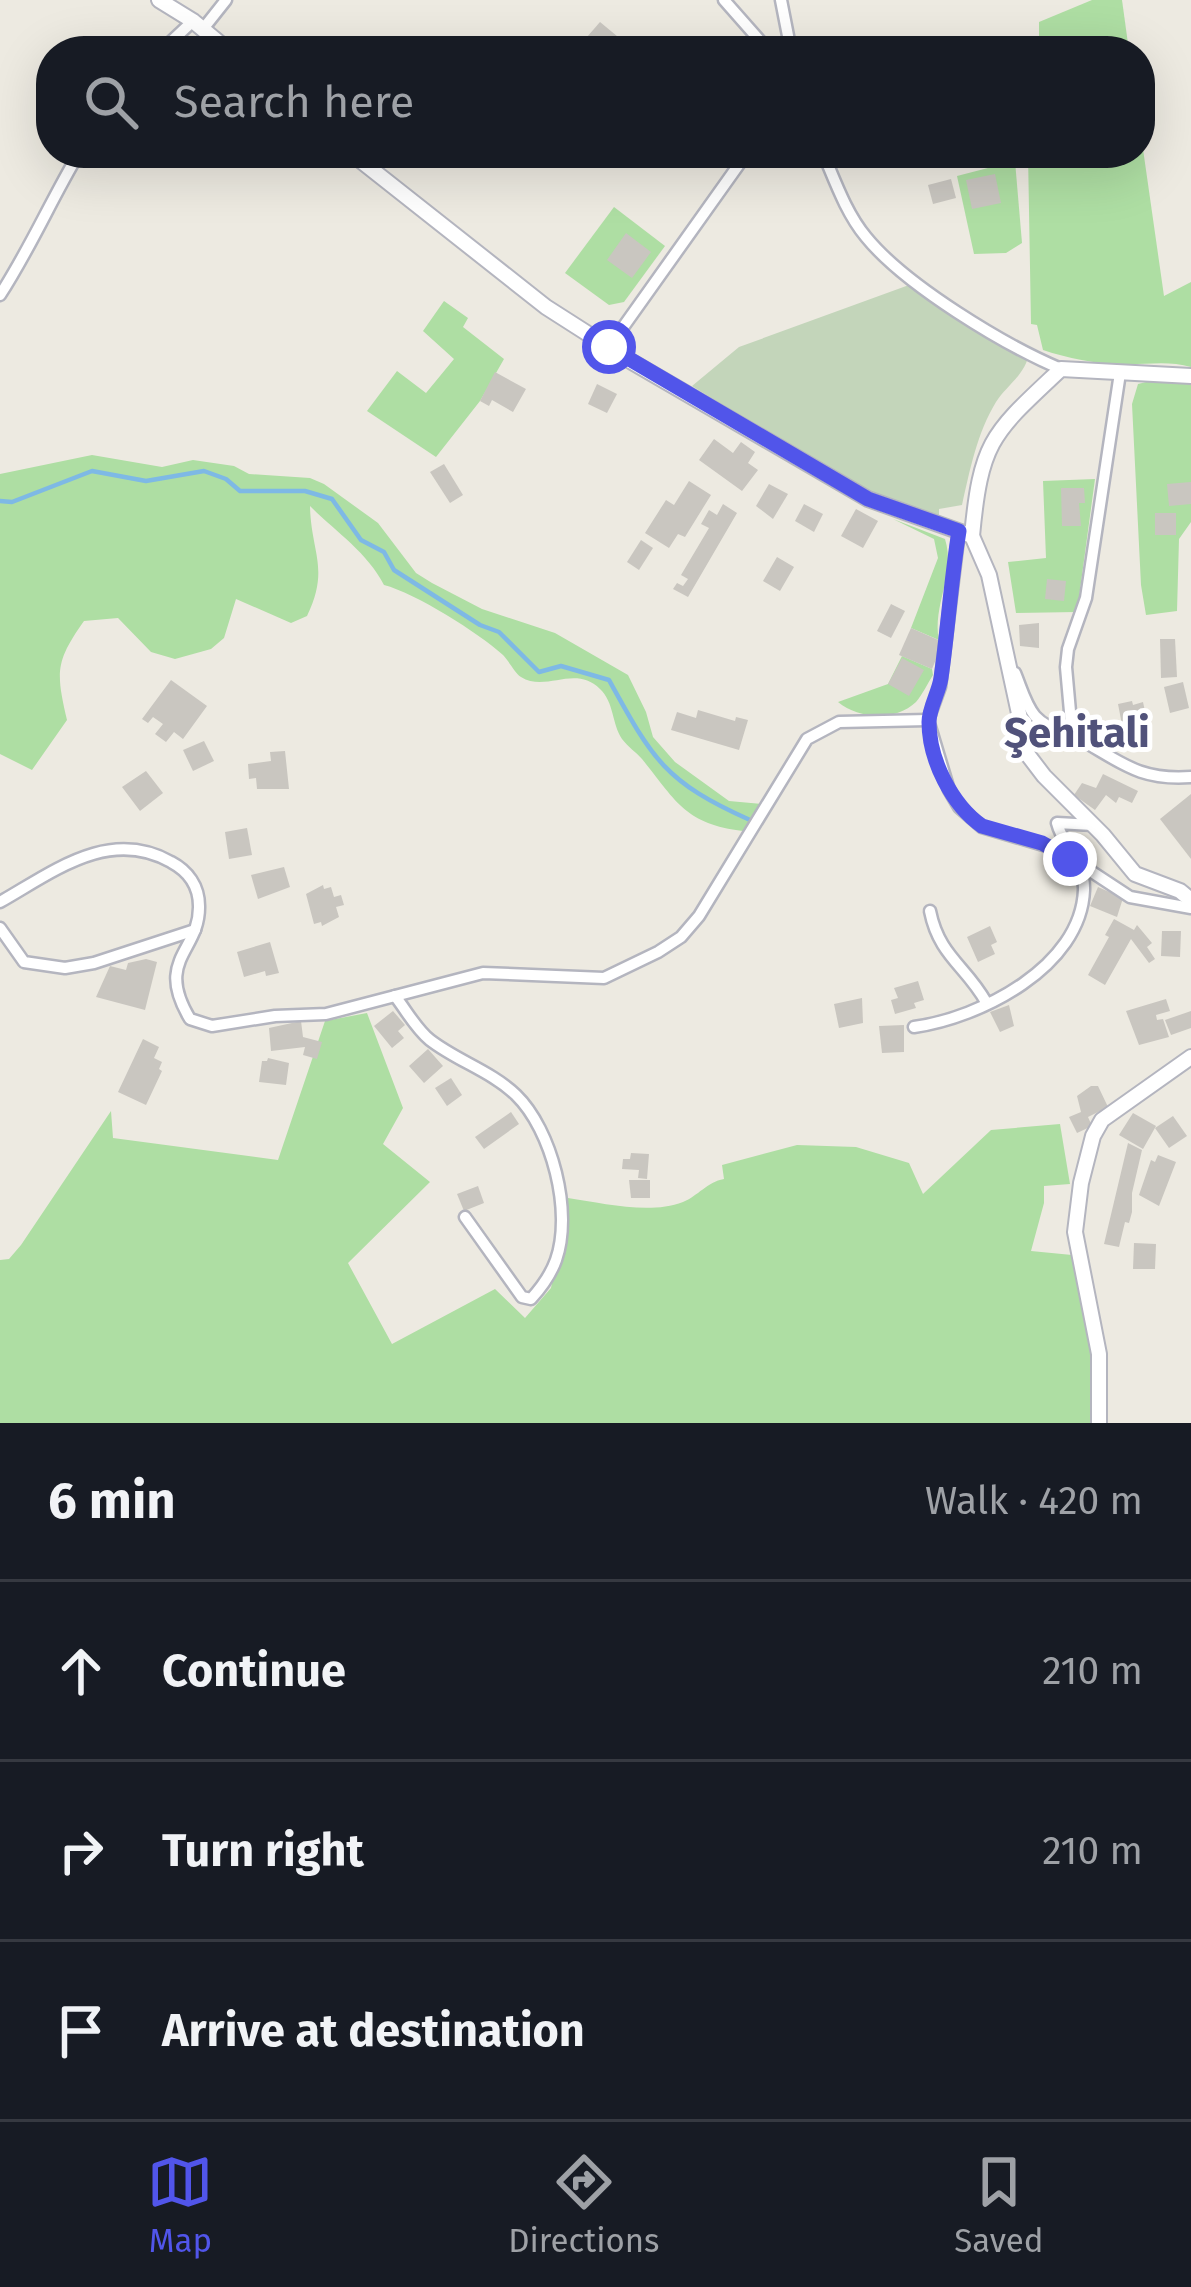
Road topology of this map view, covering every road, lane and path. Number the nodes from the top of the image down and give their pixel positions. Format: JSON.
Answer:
{"nodes":[{"id":1,"x":159,"y":0,"type":"edge"},
{"id":2,"x":226,"y":0,"type":"edge"},
{"id":3,"x":724,"y":0,"type":"edge"},
{"id":4,"x":781,"y":0,"type":"edge"},
{"id":5,"x":198,"y":25,"type":"junction"},
{"id":6,"x":182,"y":36,"type":"edge"},
{"id":7,"x":211,"y":36,"type":"edge"},
{"id":8,"x":756,"y":36,"type":"edge"},
{"id":9,"x":787,"y":36,"type":"edge"},
{"id":10,"x":70,"y":168,"type":"edge"},
{"id":11,"x":370,"y":168,"type":"edge"},
{"id":12,"x":736,"y":168,"type":"edge"},
{"id":13,"x":830,"y":168,"type":"edge"},
{"id":14,"x":0,"y":295,"type":"edge"},
{"id":15,"x":609,"y":347,"type":"junction"},
{"id":16,"x":1061,"y":369,"type":"junction"},
{"id":17,"x":1120,"y":374,"type":"junction"},
{"id":18,"x":1191,"y":376,"type":"edge"},
{"id":19,"x":965,"y":533,"type":"junction"},
{"id":20,"x":1004,"y":648,"type":"junction"},
{"id":21,"x":928,"y":720,"type":"junction"},
{"id":22,"x":1072,"y":734,"type":"junction"},
{"id":23,"x":1191,"y":777,"type":"edge"},
{"id":24,"x":1093,"y":825,"type":"junction"},
{"id":25,"x":1083,"y":869,"type":"junction"},
{"id":26,"x":1188,"y":896,"type":"edge"},
{"id":27,"x":0,"y":902,"type":"edge"},
{"id":28,"x":931,"y":911,"type":"dead end"},
{"id":29,"x":0,"y":928,"type":"edge"},
{"id":30,"x":196,"y":930,"type":"junction"},
{"id":31,"x":395,"y":997,"type":"junction"},
{"id":32,"x":986,"y":1002,"type":"junction"},
{"id":33,"x":914,"y":1027,"type":"dead end"},
{"id":34,"x":1191,"y":1057,"type":"edge"},
{"id":35,"x":465,"y":1217,"type":"dead end"},
{"id":36,"x":1099,"y":1423,"type":"edge"}],
"edges":[{"from":1,"to":5,"type":"street"},
{"from":2,"to":5,"type":"street"},
{"from":3,"to":8,"type":"street"},
{"from":4,"to":9,"type":"street"},
{"from":5,"to":6,"type":"street"},
{"from":5,"to":7,"type":"street"},
{"from":10,"to":14,"type":"street"},
{"from":11,"to":15,"type":"street"},
{"from":12,"to":15,"type":"street"},
{"from":13,"to":16,"type":"street"},
{"from":15,"to":19,"type":"street"},
{"from":16,"to":17,"type":"street"},
{"from":16,"to":19,"type":"street"},
{"from":17,"to":18,"type":"street"},
{"from":17,"to":22,"type":"street"},
{"from":19,"to":20,"type":"street"},
{"from":19,"to":21,"type":"street"},
{"from":20,"to":22,"type":"street"},
{"from":20,"to":24,"type":"street"},
{"from":21,"to":25,"type":"street"},
{"from":21,"to":31,"type":"street"},
{"from":22,"to":23,"type":"street"},
{"from":24,"to":25,"type":"street"},
{"from":24,"to":26,"type":"street"},
{"from":25,"to":26,"type":"street"},
{"from":25,"to":32,"type":"street"},
{"from":27,"to":30,"type":"street"},
{"from":28,"to":32,"type":"street"},
{"from":29,"to":30,"type":"street"},
{"from":30,"to":31,"type":"street"},
{"from":31,"to":35,"type":"street"},
{"from":32,"to":33,"type":"street"},
{"from":34,"to":36,"type":"street"}]}
